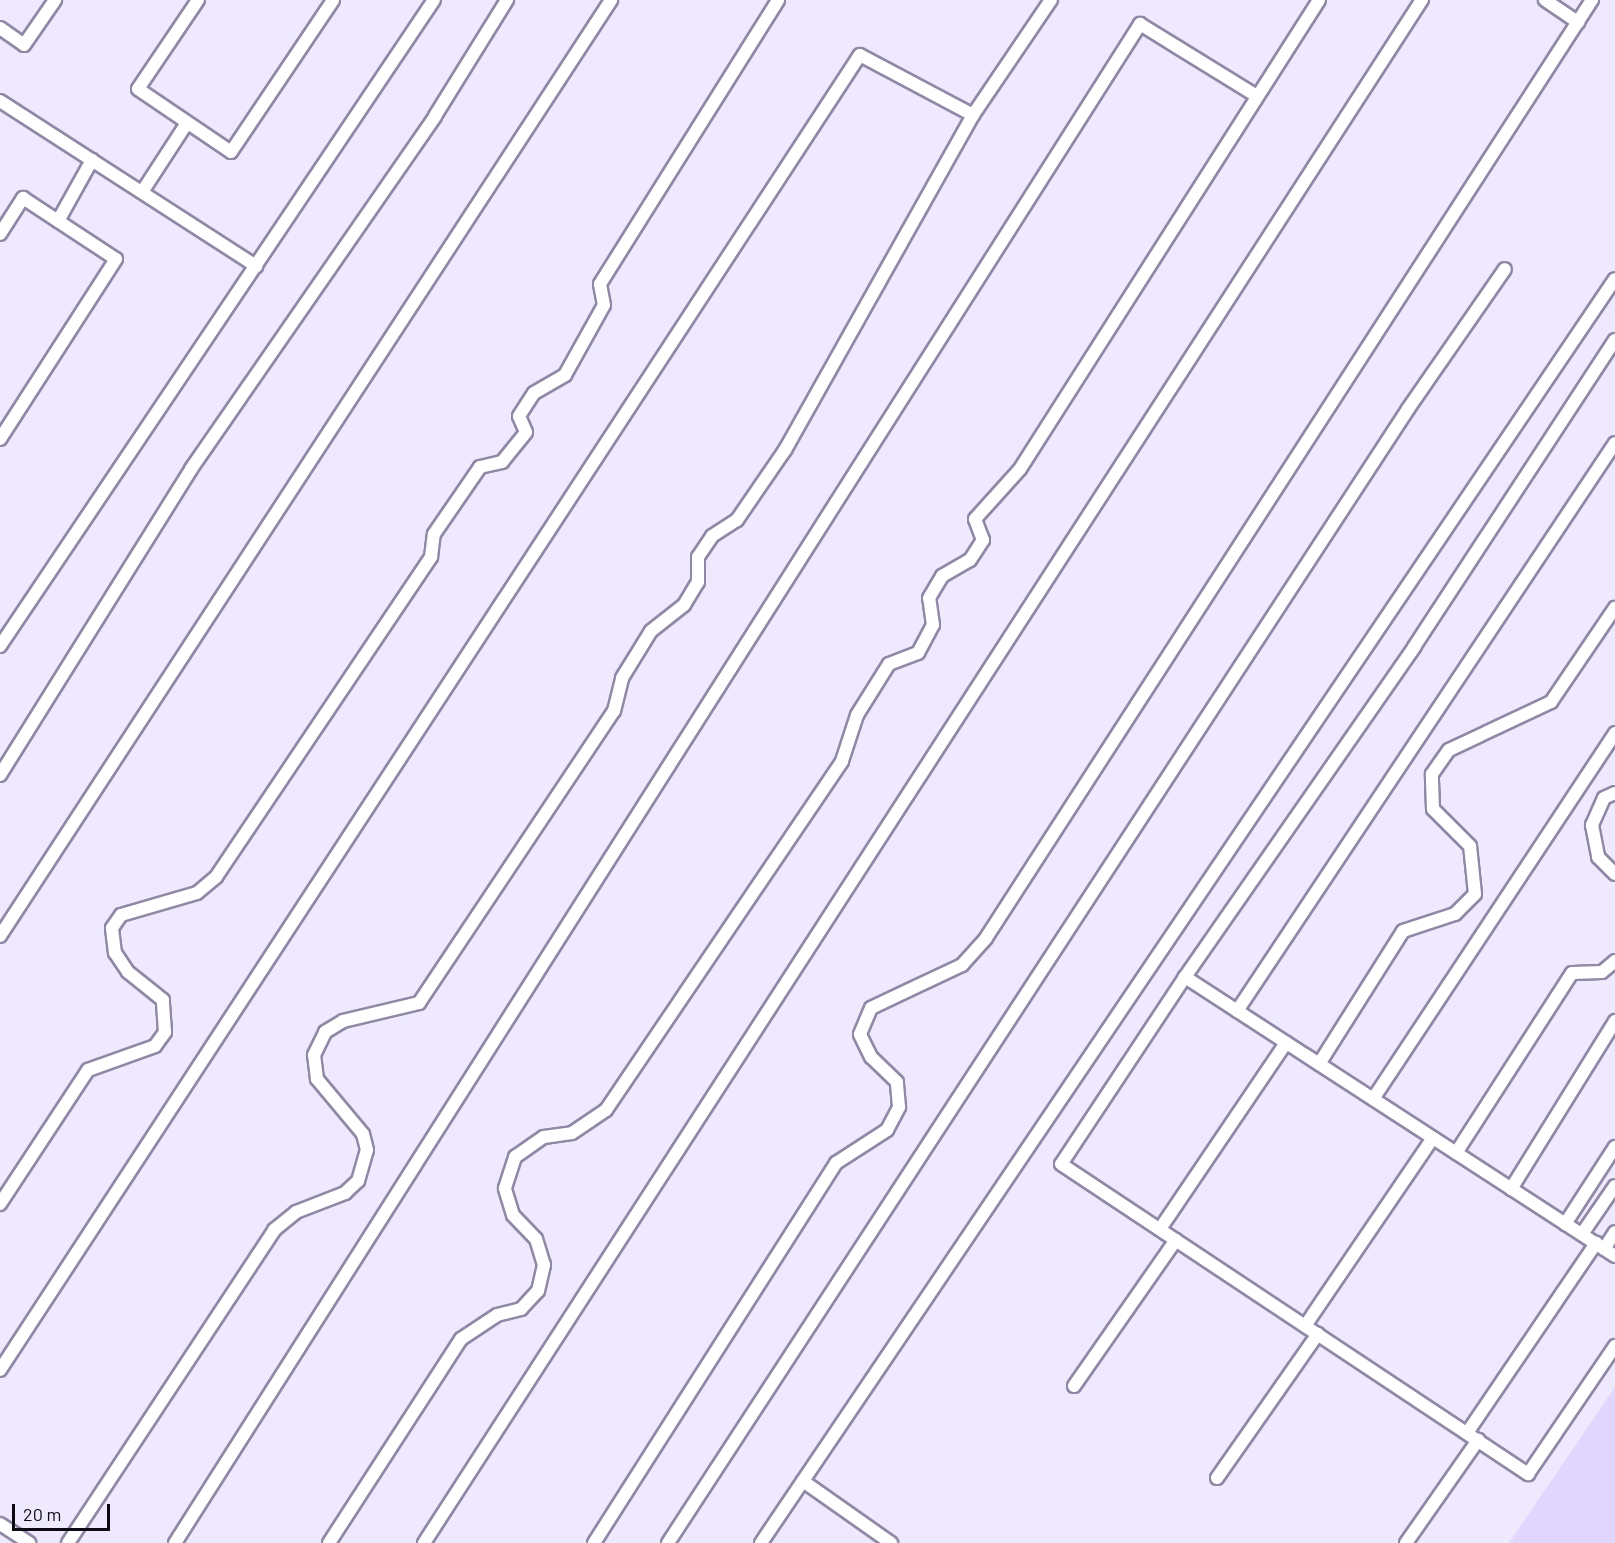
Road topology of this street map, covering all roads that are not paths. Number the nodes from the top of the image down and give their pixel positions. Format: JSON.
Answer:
{"nodes":[{"id":1,"x":55,"y":0,"type":"edge"},
{"id":2,"x":198,"y":0,"type":"edge"},
{"id":3,"x":333,"y":0,"type":"edge"},
{"id":4,"x":434,"y":0,"type":"edge"},
{"id":5,"x":507,"y":0,"type":"edge"},
{"id":6,"x":611,"y":0,"type":"edge"},
{"id":7,"x":778,"y":0,"type":"edge"},
{"id":8,"x":1052,"y":0,"type":"edge"},
{"id":9,"x":1319,"y":0,"type":"edge"},
{"id":10,"x":1422,"y":0,"type":"edge"},
{"id":11,"x":1545,"y":0,"type":"edge"},
{"id":12,"x":1592,"y":0,"type":"edge"},
{"id":13,"x":1578,"y":22,"type":"junction"},
{"id":14,"x":0,"y":28,"type":"edge"},
{"id":15,"x":1255,"y":95,"type":"junction"},
{"id":16,"x":0,"y":101,"type":"edge"},
{"id":17,"x":974,"y":115,"type":"junction"},
{"id":18,"x":187,"y":123,"type":"junction"},
{"id":19,"x":92,"y":160,"type":"junction"},
{"id":20,"x":142,"y":192,"type":"junction"},
{"id":21,"x":58,"y":221,"type":"junction"},
{"id":22,"x":0,"y":234,"type":"edge"},
{"id":23,"x":256,"y":266,"type":"junction"},
{"id":24,"x":1505,"y":270,"type":"dead end"},
{"id":25,"x":1615,"y":279,"type":"edge"},
{"id":26,"x":1615,"y":340,"type":"edge"},
{"id":27,"x":0,"y":439,"type":"edge"},
{"id":28,"x":1615,"y":443,"type":"edge"},
{"id":29,"x":1615,"y":609,"type":"edge"},
{"id":30,"x":0,"y":646,"type":"edge"},
{"id":31,"x":1615,"y":733,"type":"edge"},
{"id":32,"x":0,"y":776,"type":"edge"},
{"id":33,"x":1615,"y":793,"type":"edge"},
{"id":34,"x":1615,"y":874,"type":"edge"},
{"id":35,"x":0,"y":936,"type":"edge"},
{"id":36,"x":1615,"y":961,"type":"edge"},
{"id":37,"x":1185,"y":977,"type":"junction"},
{"id":38,"x":1237,"y":1011,"type":"junction"},
{"id":39,"x":1615,"y":1021,"type":"edge"},
{"id":40,"x":1286,"y":1043,"type":"junction"},
{"id":41,"x":1319,"y":1064,"type":"junction"},
{"id":42,"x":1373,"y":1100,"type":"junction"},
{"id":43,"x":1433,"y":1138,"type":"junction"},
{"id":44,"x":1615,"y":1147,"type":"edge"},
{"id":45,"x":1456,"y":1153,"type":"junction"},
{"id":46,"x":1615,"y":1186,"type":"edge"},
{"id":47,"x":1511,"y":1188,"type":"junction"},
{"id":48,"x":0,"y":1204,"type":"edge"},
{"id":49,"x":1565,"y":1224,"type":"junction"},
{"id":50,"x":1160,"y":1229,"type":"junction"},
{"id":51,"x":1615,"y":1232,"type":"edge"},
{"id":52,"x":1582,"y":1234,"type":"junction"},
{"id":53,"x":1176,"y":1240,"type":"junction"},
{"id":54,"x":1600,"y":1246,"type":"junction"},
{"id":55,"x":1615,"y":1256,"type":"edge"},
{"id":56,"x":1305,"y":1326,"type":"junction"},
{"id":57,"x":1318,"y":1334,"type":"junction"},
{"id":58,"x":1615,"y":1346,"type":"edge"},
{"id":59,"x":0,"y":1370,"type":"edge"},
{"id":60,"x":1074,"y":1386,"type":"dead end"},
{"id":61,"x":1467,"y":1433,"type":"junction"},
{"id":62,"x":1478,"y":1440,"type":"junction"},
{"id":63,"x":1218,"y":1478,"type":"dead end"},
{"id":64,"x":803,"y":1481,"type":"junction"},
{"id":65,"x":0,"y":1524,"type":"edge"},
{"id":66,"x":29,"y":1543,"type":"edge"},
{"id":67,"x":68,"y":1543,"type":"edge"},
{"id":68,"x":175,"y":1543,"type":"edge"},
{"id":69,"x":329,"y":1543,"type":"edge"},
{"id":70,"x":424,"y":1543,"type":"edge"},
{"id":71,"x":594,"y":1543,"type":"edge"},
{"id":72,"x":668,"y":1543,"type":"edge"},
{"id":73,"x":761,"y":1543,"type":"edge"},
{"id":74,"x":891,"y":1543,"type":"edge"},
{"id":75,"x":1406,"y":1543,"type":"edge"}],
"edges":[{"from":1,"to":14,"type":"lane"},
{"from":2,"to":18,"type":"lane"},
{"from":3,"to":18,"type":"lane"},
{"from":4,"to":23,"type":"lane"},
{"from":5,"to":32,"type":"lane"},
{"from":6,"to":35,"type":"lane"},
{"from":7,"to":48,"type":"lane"},
{"from":8,"to":17,"type":"lane"},
{"from":9,"to":15,"type":"lane"},
{"from":10,"to":70,"type":"lane"},
{"from":11,"to":13,"type":"lane"},
{"from":12,"to":13,"type":"lane"},
{"from":13,"to":71,"type":"lane"},
{"from":15,"to":68,"type":"lane"},
{"from":15,"to":69,"type":"lane"},
{"from":16,"to":19,"type":"lane"},
{"from":17,"to":59,"type":"lane"},
{"from":17,"to":67,"type":"lane"},
{"from":18,"to":20,"type":"lane"},
{"from":19,"to":20,"type":"lane"},
{"from":19,"to":21,"type":"lane"},
{"from":20,"to":23,"type":"lane"},
{"from":21,"to":22,"type":"lane"},
{"from":21,"to":27,"type":"lane"},
{"from":23,"to":30,"type":"lane"},
{"from":24,"to":72,"type":"lane"},
{"from":25,"to":64,"type":"lane"},
{"from":26,"to":37,"type":"lane"},
{"from":28,"to":38,"type":"lane"},
{"from":29,"to":41,"type":"lane"},
{"from":31,"to":42,"type":"lane"},
{"from":33,"to":34,"type":"lane"},
{"from":36,"to":45,"type":"lane"},
{"from":37,"to":38,"type":"lane"},
{"from":37,"to":50,"type":"lane"},
{"from":38,"to":40,"type":"lane"},
{"from":39,"to":47,"type":"lane"},
{"from":40,"to":41,"type":"lane"},
{"from":40,"to":50,"type":"lane"},
{"from":41,"to":42,"type":"lane"},
{"from":42,"to":43,"type":"lane"},
{"from":43,"to":45,"type":"lane"},
{"from":43,"to":56,"type":"lane"},
{"from":44,"to":49,"type":"lane"},
{"from":45,"to":47,"type":"lane"},
{"from":46,"to":52,"type":"lane"},
{"from":47,"to":49,"type":"lane"},
{"from":49,"to":52,"type":"lane"},
{"from":50,"to":53,"type":"lane"},
{"from":51,"to":54,"type":"lane"},
{"from":52,"to":54,"type":"lane"},
{"from":53,"to":56,"type":"lane"},
{"from":53,"to":60,"type":"lane"},
{"from":54,"to":55,"type":"lane"},
{"from":54,"to":61,"type":"lane"},
{"from":56,"to":57,"type":"lane"},
{"from":57,"to":61,"type":"lane"},
{"from":57,"to":63,"type":"lane"},
{"from":58,"to":62,"type":"lane"},
{"from":61,"to":62,"type":"lane"},
{"from":62,"to":75,"type":"lane"},
{"from":64,"to":73,"type":"lane"},
{"from":64,"to":74,"type":"lane"},
{"from":65,"to":66,"type":"lane"}]}
